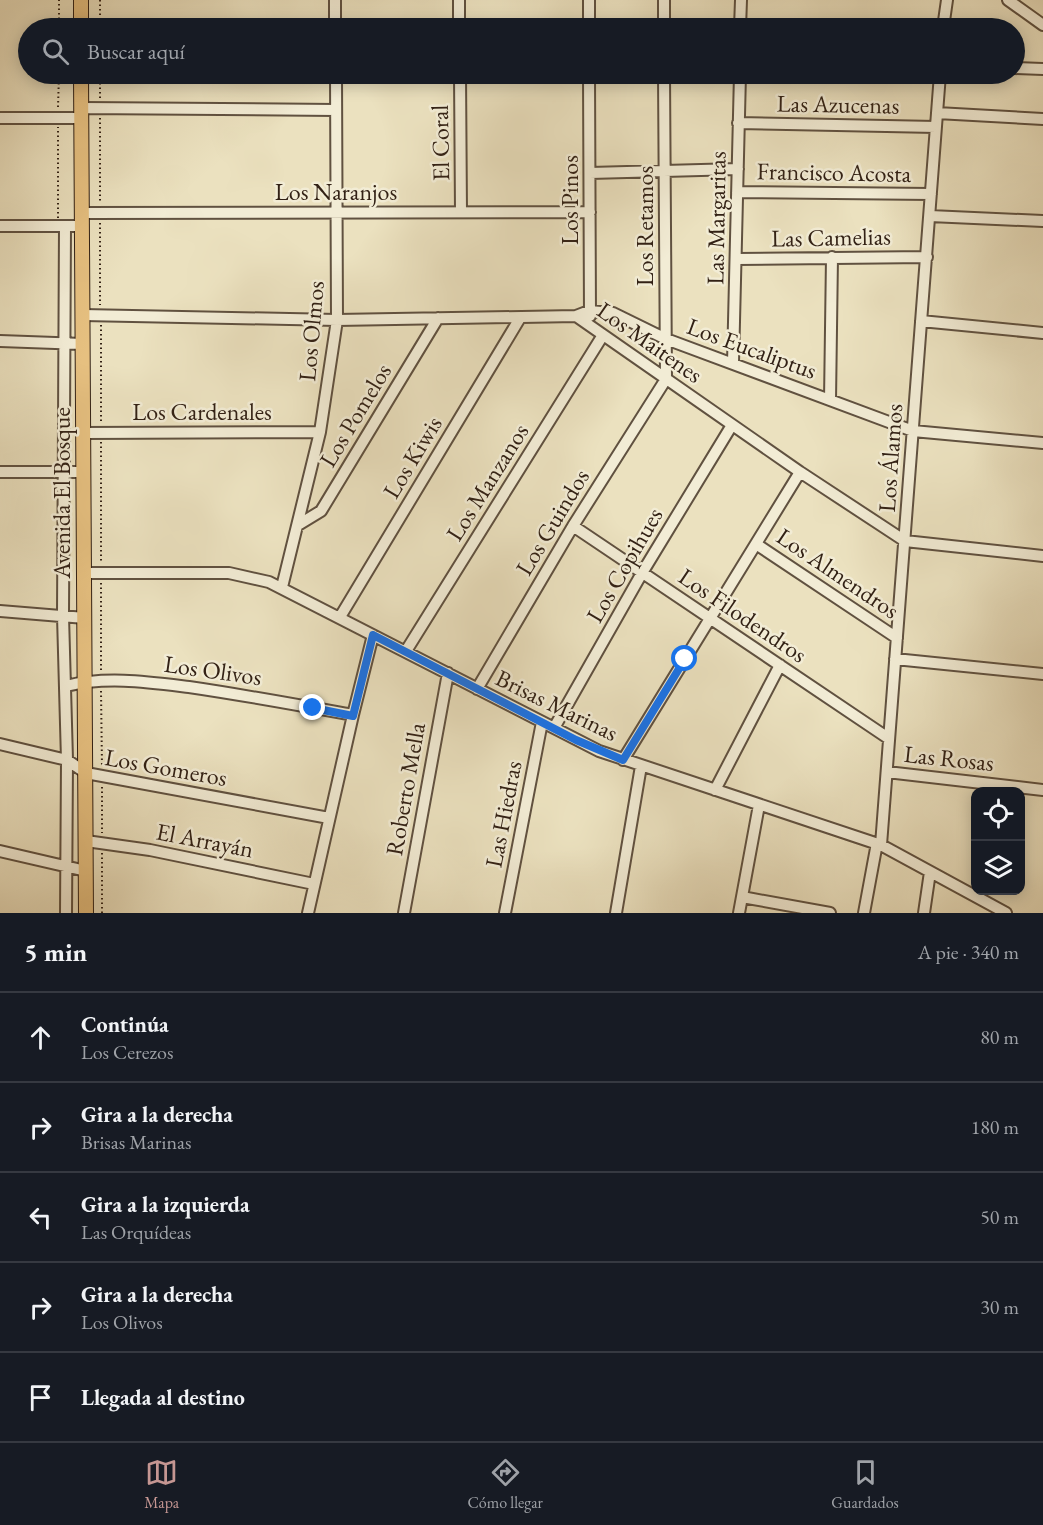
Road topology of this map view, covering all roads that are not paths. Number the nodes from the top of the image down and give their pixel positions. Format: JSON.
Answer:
{"nodes":[{"id":1,"x":81,"y":0,"type":"edge"},
{"id":2,"x":335,"y":0,"type":"edge"},
{"id":3,"x":459,"y":0,"type":"edge"},
{"id":4,"x":589,"y":0,"type":"edge"},
{"id":5,"x":664,"y":0,"type":"edge"},
{"id":6,"x":741,"y":0,"type":"edge"},
{"id":7,"x":947,"y":0,"type":"edge"},
{"id":8,"x":1008,"y":0,"type":"edge"},
{"id":9,"x":81,"y":18,"type":"edge"},
{"id":10,"x":335,"y":18,"type":"edge"},
{"id":11,"x":459,"y":18,"type":"edge"},
{"id":12,"x":589,"y":18,"type":"edge"},
{"id":13,"x":664,"y":18,"type":"edge"},
{"id":14,"x":740,"y":18,"type":"edge"},
{"id":15,"x":945,"y":18,"type":"edge"},
{"id":16,"x":1043,"y":25,"type":"edge"},
{"id":17,"x":1025,"y":68,"type":"edge"},
{"id":18,"x":1043,"y":69,"type":"edge"},
{"id":19,"x":81,"y":84,"type":"edge"},
{"id":20,"x":336,"y":84,"type":"edge"},
{"id":21,"x":460,"y":84,"type":"edge"},
{"id":22,"x":589,"y":84,"type":"edge"},
{"id":23,"x":664,"y":84,"type":"edge"},
{"id":24,"x":740,"y":84,"type":"edge"},
{"id":25,"x":939,"y":84,"type":"edge"},
{"id":26,"x":336,"y":110,"type":"junction"},
{"id":27,"x":82,"y":113,"type":"junction"},
{"id":28,"x":937,"y":113,"type":"junction"},
{"id":29,"x":0,"y":118,"type":"edge"},
{"id":30,"x":1043,"y":119,"type":"edge"},
{"id":31,"x":738,"y":123,"type":"junction"},
{"id":32,"x":936,"y":127,"type":"junction"},
{"id":33,"x":738,"y":169,"type":"junction"},
{"id":34,"x":664,"y":171,"type":"junction"},
{"id":35,"x":590,"y":173,"type":"junction"},
{"id":36,"x":737,"y":192,"type":"junction"},
{"id":37,"x":931,"y":194,"type":"junction"},
{"id":38,"x":338,"y":212,"type":"junction"},
{"id":39,"x":461,"y":212,"type":"junction"},
{"id":40,"x":590,"y":212,"type":"junction"},
{"id":41,"x":930,"y":216,"type":"junction"},
{"id":42,"x":82,"y":219,"type":"junction"},
{"id":43,"x":1043,"y":221,"type":"edge"},
{"id":44,"x":0,"y":226,"type":"edge"},
{"id":45,"x":65,"y":226,"type":"junction"},
{"id":46,"x":832,"y":257,"type":"junction"},
{"id":47,"x":927,"y":257,"type":"junction"},
{"id":48,"x":737,"y":259,"type":"junction"},
{"id":49,"x":589,"y":311,"type":"junction"},
{"id":50,"x":83,"y":315,"type":"junction"},
{"id":51,"x":576,"y":316,"type":"junction"},
{"id":52,"x":438,"y":318,"type":"junction"},
{"id":53,"x":520,"y":318,"type":"junction"},
{"id":54,"x":337,"y":320,"type":"junction"},
{"id":55,"x":921,"y":321,"type":"junction"},
{"id":56,"x":590,"y":326,"type":"junction"},
{"id":57,"x":1043,"y":333,"type":"edge"},
{"id":58,"x":603,"y":335,"type":"junction"},
{"id":59,"x":666,"y":339,"type":"junction"},
{"id":60,"x":0,"y":341,"type":"edge"},
{"id":61,"x":64,"y":343,"type":"junction"},
{"id":62,"x":83,"y":344,"type":"junction"},
{"id":63,"x":734,"y":363,"type":"junction"},
{"id":64,"x":666,"y":379,"type":"junction"},
{"id":65,"x":830,"y":400,"type":"junction"},
{"id":66,"x":732,"y":424,"type":"junction"},
{"id":67,"x":913,"y":431,"type":"junction"},
{"id":68,"x":320,"y":432,"type":"junction"},
{"id":69,"x":84,"y":433,"type":"junction"},
{"id":70,"x":1043,"y":443,"type":"edge"},
{"id":71,"x":0,"y":472,"type":"edge"},
{"id":72,"x":64,"y":472,"type":"junction"},
{"id":73,"x":84,"y":472,"type":"junction"},
{"id":74,"x":800,"y":472,"type":"junction"},
{"id":75,"x":298,"y":525,"type":"junction"},
{"id":76,"x":573,"y":526,"type":"junction"},
{"id":77,"x":906,"y":540,"type":"junction"},
{"id":78,"x":756,"y":544,"type":"junction"},
{"id":79,"x":1043,"y":556,"type":"edge"},
{"id":80,"x":84,"y":573,"type":"junction"},
{"id":81,"x":642,"y":573,"type":"junction"},
{"id":82,"x":282,"y":587,"type":"junction"},
{"id":83,"x":0,"y":611,"type":"edge"},
{"id":84,"x":63,"y":616,"type":"junction"},
{"id":85,"x":340,"y":617,"type":"junction"},
{"id":86,"x":85,"y":618,"type":"junction"},
{"id":87,"x":710,"y":618,"type":"junction"},
{"id":88,"x":373,"y":635,"type":"junction"},
{"id":89,"x":897,"y":638,"type":"junction"},
{"id":90,"x":406,"y":651,"type":"junction"},
{"id":91,"x":895,"y":658,"type":"junction"},
{"id":92,"x":780,"y":665,"type":"junction"},
{"id":93,"x":448,"y":673,"type":"junction"},
{"id":94,"x":1043,"y":674,"type":"edge"},
{"id":95,"x":85,"y":681,"type":"junction"},
{"id":96,"x":66,"y":686,"type":"junction"},
{"id":97,"x":477,"y":689,"type":"junction"},
{"id":98,"x":353,"y":716,"type":"junction"},
{"id":99,"x":543,"y":722,"type":"junction"},
{"id":100,"x":554,"y":728,"type":"junction"},
{"id":101,"x":888,"y":738,"type":"junction"},
{"id":102,"x":0,"y":744,"type":"edge"},
{"id":103,"x":67,"y":759,"type":"junction"},
{"id":104,"x":623,"y":760,"type":"junction"},
{"id":105,"x":641,"y":766,"type":"junction"},
{"id":106,"x":887,"y":772,"type":"junction"},
{"id":107,"x":86,"y":773,"type":"junction"},
{"id":108,"x":715,"y":790,"type":"junction"},
{"id":109,"x":1043,"y":790,"type":"edge"},
{"id":110,"x":759,"y":805,"type":"junction"},
{"id":111,"x":329,"y":818,"type":"junction"},
{"id":112,"x":86,"y":842,"type":"junction"},
{"id":113,"x":879,"y":844,"type":"junction"},
{"id":114,"x":0,"y":851,"type":"edge"},
{"id":115,"x":67,"y":866,"type":"junction"},
{"id":116,"x":86,"y":871,"type":"junction"},
{"id":117,"x":930,"y":872,"type":"junction"},
{"id":118,"x":314,"y":884,"type":"junction"},
{"id":119,"x":742,"y":897,"type":"junction"},
{"id":120,"x":66,"y":913,"type":"edge"},
{"id":121,"x":86,"y":913,"type":"edge"},
{"id":122,"x":308,"y":913,"type":"edge"},
{"id":123,"x":404,"y":913,"type":"edge"},
{"id":124,"x":506,"y":913,"type":"edge"},
{"id":125,"x":616,"y":913,"type":"edge"},
{"id":126,"x":739,"y":913,"type":"edge"},
{"id":127,"x":830,"y":913,"type":"edge"},
{"id":128,"x":864,"y":913,"type":"edge"},
{"id":129,"x":924,"y":913,"type":"edge"},
{"id":130,"x":1006,"y":913,"type":"edge"}],
"edges":[{"from":1,"to":9,"type":"main road"},
{"from":2,"to":10,"type":"street"},
{"from":3,"to":11,"type":"street"},
{"from":4,"to":12,"type":"street"},
{"from":5,"to":13,"type":"street"},
{"from":6,"to":14,"type":"street"},
{"from":7,"to":15,"type":"street"},
{"from":8,"to":16,"type":"street"},
{"from":17,"to":18,"type":"street"},
{"from":19,"to":27,"type":"main road","name":"Avenida El Bosque"},
{"from":20,"to":26,"type":"street","name":"Los Olmos"},
{"from":21,"to":39,"type":"street","name":"El Coral"},
{"from":22,"to":35,"type":"street","name":"Los Pinos"},
{"from":23,"to":34,"type":"street","name":"Los Retamos"},
{"from":24,"to":31,"type":"street","name":"Las Margaritas"},
{"from":25,"to":28,"type":"street","name":"Los Álamos"},
{"from":26,"to":27,"type":"street"},
{"from":26,"to":38,"type":"street","name":"Los Olmos"},
{"from":27,"to":29,"type":"street"},
{"from":27,"to":42,"type":"main road","name":"Avenida El Bosque"},
{"from":28,"to":30,"type":"street"},
{"from":28,"to":32,"type":"street","name":"Los Álamos"},
{"from":31,"to":32,"type":"street","name":"Las Azucenas"},
{"from":31,"to":33,"type":"street","name":"Las Margaritas"},
{"from":32,"to":37,"type":"street","name":"Los Álamos"},
{"from":33,"to":34,"type":"street"},
{"from":33,"to":36,"type":"street","name":"Las Margaritas"},
{"from":34,"to":35,"type":"street"},
{"from":34,"to":59,"type":"street","name":"Los Retamos"},
{"from":35,"to":40,"type":"street","name":"Los Pinos"},
{"from":36,"to":37,"type":"street","name":"Francisco Acosta"},
{"from":36,"to":48,"type":"street","name":"Las Margaritas"},
{"from":37,"to":41,"type":"street","name":"Los Álamos"},
{"from":38,"to":39,"type":"street","name":"Los Naranjos"},
{"from":38,"to":42,"type":"street","name":"Los Naranjos"},
{"from":38,"to":54,"type":"street","name":"Los Olmos"},
{"from":39,"to":40,"type":"street","name":"Los Naranjos"},
{"from":40,"to":49,"type":"street","name":"Los Pinos"},
{"from":41,"to":43,"type":"street"},
{"from":41,"to":47,"type":"street","name":"Los Álamos"},
{"from":42,"to":45,"type":"street","name":"Los Naranjos"},
{"from":42,"to":50,"type":"main road","name":"Avenida El Bosque"},
{"from":44,"to":45,"type":"street","name":"Los Naranjos"},
{"from":45,"to":61,"type":"street","name":"Avenida El Bosque"},
{"from":46,"to":47,"type":"street","name":"Las Camelias"},
{"from":46,"to":48,"type":"street","name":"Las Camelias"},
{"from":46,"to":65,"type":"street"},
{"from":47,"to":55,"type":"street","name":"Los Álamos"},
{"from":48,"to":63,"type":"street","name":"Las Margaritas"},
{"from":49,"to":51,"type":"street"},
{"from":49,"to":56,"type":"street","name":"Los Pinos"},
{"from":49,"to":59,"type":"street","name":"Los Eucaliptus"},
{"from":50,"to":54,"type":"street","name":"Los Maitenes"},
{"from":50,"to":62,"type":"main road","name":"Avenida El Bosque"},
{"from":51,"to":53,"type":"street","name":"Los Maitenes"},
{"from":51,"to":56,"type":"street","name":"Los Maitenes"},
{"from":52,"to":53,"type":"street","name":"Los Maitenes"},
{"from":52,"to":54,"type":"street","name":"Los Maitenes"},
{"from":52,"to":75,"type":"street","name":"Los Pomelos"},
{"from":53,"to":85,"type":"street","name":"Los Kiwis"},
{"from":54,"to":68,"type":"street","name":"Los Olmos"},
{"from":55,"to":57,"type":"street"},
{"from":55,"to":67,"type":"street","name":"Los Álamos"},
{"from":56,"to":58,"type":"street","name":"Los Maitenes"},
{"from":58,"to":64,"type":"street","name":"Los Maitenes"},
{"from":58,"to":90,"type":"street","name":"Los Manzanos"},
{"from":59,"to":63,"type":"street","name":"Los Eucaliptus"},
{"from":59,"to":64,"type":"street","name":"Los Retamos"},
{"from":60,"to":61,"type":"street"},
{"from":61,"to":62,"type":"street"},
{"from":61,"to":72,"type":"street","name":"Avenida El Bosque"},
{"from":62,"to":69,"type":"main road","name":"Avenida El Bosque"},
{"from":63,"to":65,"type":"street","name":"Los Eucaliptus"},
{"from":64,"to":66,"type":"street","name":"Los Maitenes"},
{"from":64,"to":76,"type":"street","name":"Los Guindos"},
{"from":65,"to":67,"type":"street","name":"Los Eucaliptus"},
{"from":66,"to":74,"type":"street","name":"Los Maitenes"},
{"from":66,"to":81,"type":"street","name":"Los Copihues"},
{"from":67,"to":70,"type":"street","name":"Los Eucaliptus"},
{"from":67,"to":77,"type":"street","name":"Los Álamos"},
{"from":68,"to":69,"type":"street","name":"Los Cardenales"},
{"from":68,"to":75,"type":"street","name":"Los Olmos"},
{"from":69,"to":73,"type":"main road","name":"Avenida El Bosque"},
{"from":71,"to":72,"type":"street"},
{"from":72,"to":73,"type":"street"},
{"from":72,"to":84,"type":"street","name":"Avenida El Bosque"},
{"from":73,"to":80,"type":"main road","name":"Avenida El Bosque"},
{"from":74,"to":77,"type":"street","name":"Los Maitenes"},
{"from":74,"to":78,"type":"street"},
{"from":75,"to":82,"type":"street","name":"Los Olmos"},
{"from":76,"to":81,"type":"street","name":"Los Filodendros"},
{"from":76,"to":97,"type":"street","name":"Los Guindos"},
{"from":77,"to":79,"type":"street","name":"Los Maitenes"},
{"from":77,"to":89,"type":"street","name":"Los Álamos"},
{"from":78,"to":87,"type":"street"},
{"from":78,"to":89,"type":"street","name":"Los Almendros"},
{"from":80,"to":82,"type":"street","name":"Brisas Marinas"},
{"from":80,"to":86,"type":"main road","name":"Avenida El Bosque"},
{"from":81,"to":87,"type":"street","name":"Los Filodendros"},
{"from":81,"to":100,"type":"street","name":"Los Copihues"},
{"from":82,"to":85,"type":"street","name":"Brisas Marinas"},
{"from":83,"to":84,"type":"street"},
{"from":84,"to":86,"type":"street"},
{"from":84,"to":96,"type":"street","name":"Avenida El Bosque"},
{"from":85,"to":88,"type":"street","name":"Brisas Marinas"},
{"from":86,"to":95,"type":"main road","name":"Avenida El Bosque"},
{"from":87,"to":92,"type":"street","name":"Los Filodendros"},
{"from":87,"to":104,"type":"street"},
{"from":88,"to":90,"type":"street","name":"Brisas Marinas"},
{"from":88,"to":98,"type":"street"},
{"from":89,"to":91,"type":"street","name":"Los Álamos"},
{"from":90,"to":93,"type":"street","name":"Brisas Marinas"},
{"from":91,"to":94,"type":"street"},
{"from":91,"to":101,"type":"street","name":"Los Álamos"},
{"from":92,"to":101,"type":"street","name":"Los Filodendros"},
{"from":92,"to":108,"type":"street"},
{"from":93,"to":97,"type":"street","name":"Brisas Marinas"},
{"from":93,"to":123,"type":"street","name":"Roberto Mella"},
{"from":95,"to":96,"type":"street","name":"Los Olivos"},
{"from":95,"to":98,"type":"street","name":"Los Olivos"},
{"from":95,"to":107,"type":"main road","name":"Avenida El Bosque"},
{"from":96,"to":103,"type":"street","name":"Avenida El Bosque"},
{"from":97,"to":99,"type":"street","name":"Brisas Marinas"},
{"from":98,"to":111,"type":"street"},
{"from":99,"to":100,"type":"street","name":"Brisas Marinas"},
{"from":99,"to":124,"type":"street","name":"Las Hiedras"},
{"from":100,"to":104,"type":"street","name":"Brisas Marinas"},
{"from":101,"to":106,"type":"street","name":"Los Álamos"},
{"from":102,"to":103,"type":"street","name":"Los Gomeros"},
{"from":103,"to":107,"type":"street","name":"Los Gomeros"},
{"from":103,"to":115,"type":"street","name":"Avenida El Bosque"},
{"from":104,"to":105,"type":"street","name":"Brisas Marinas"},
{"from":105,"to":108,"type":"street","name":"Brisas Marinas"},
{"from":105,"to":125,"type":"street"},
{"from":106,"to":109,"type":"street","name":"Las Rosas"},
{"from":106,"to":113,"type":"street","name":"Los Álamos"},
{"from":107,"to":111,"type":"street","name":"Los Gomeros"},
{"from":107,"to":112,"type":"main road","name":"Avenida El Bosque"},
{"from":108,"to":110,"type":"street","name":"Brisas Marinas"},
{"from":110,"to":113,"type":"street","name":"Brisas Marinas"},
{"from":110,"to":119,"type":"street"},
{"from":111,"to":118,"type":"street"},
{"from":112,"to":116,"type":"main road","name":"Avenida El Bosque"},
{"from":112,"to":118,"type":"street","name":"El Arrayán"},
{"from":113,"to":117,"type":"street","name":"Brisas Marinas"},
{"from":113,"to":128,"type":"street","name":"Los Álamos"},
{"from":114,"to":115,"type":"street"},
{"from":115,"to":116,"type":"street"},
{"from":115,"to":120,"type":"street","name":"Avenida El Bosque"},
{"from":116,"to":121,"type":"main road","name":"Avenida El Bosque"},
{"from":117,"to":129,"type":"street"},
{"from":117,"to":130,"type":"street","name":"Brisas Marinas"},
{"from":118,"to":122,"type":"street"},
{"from":119,"to":126,"type":"street"},
{"from":119,"to":127,"type":"street"}]}
